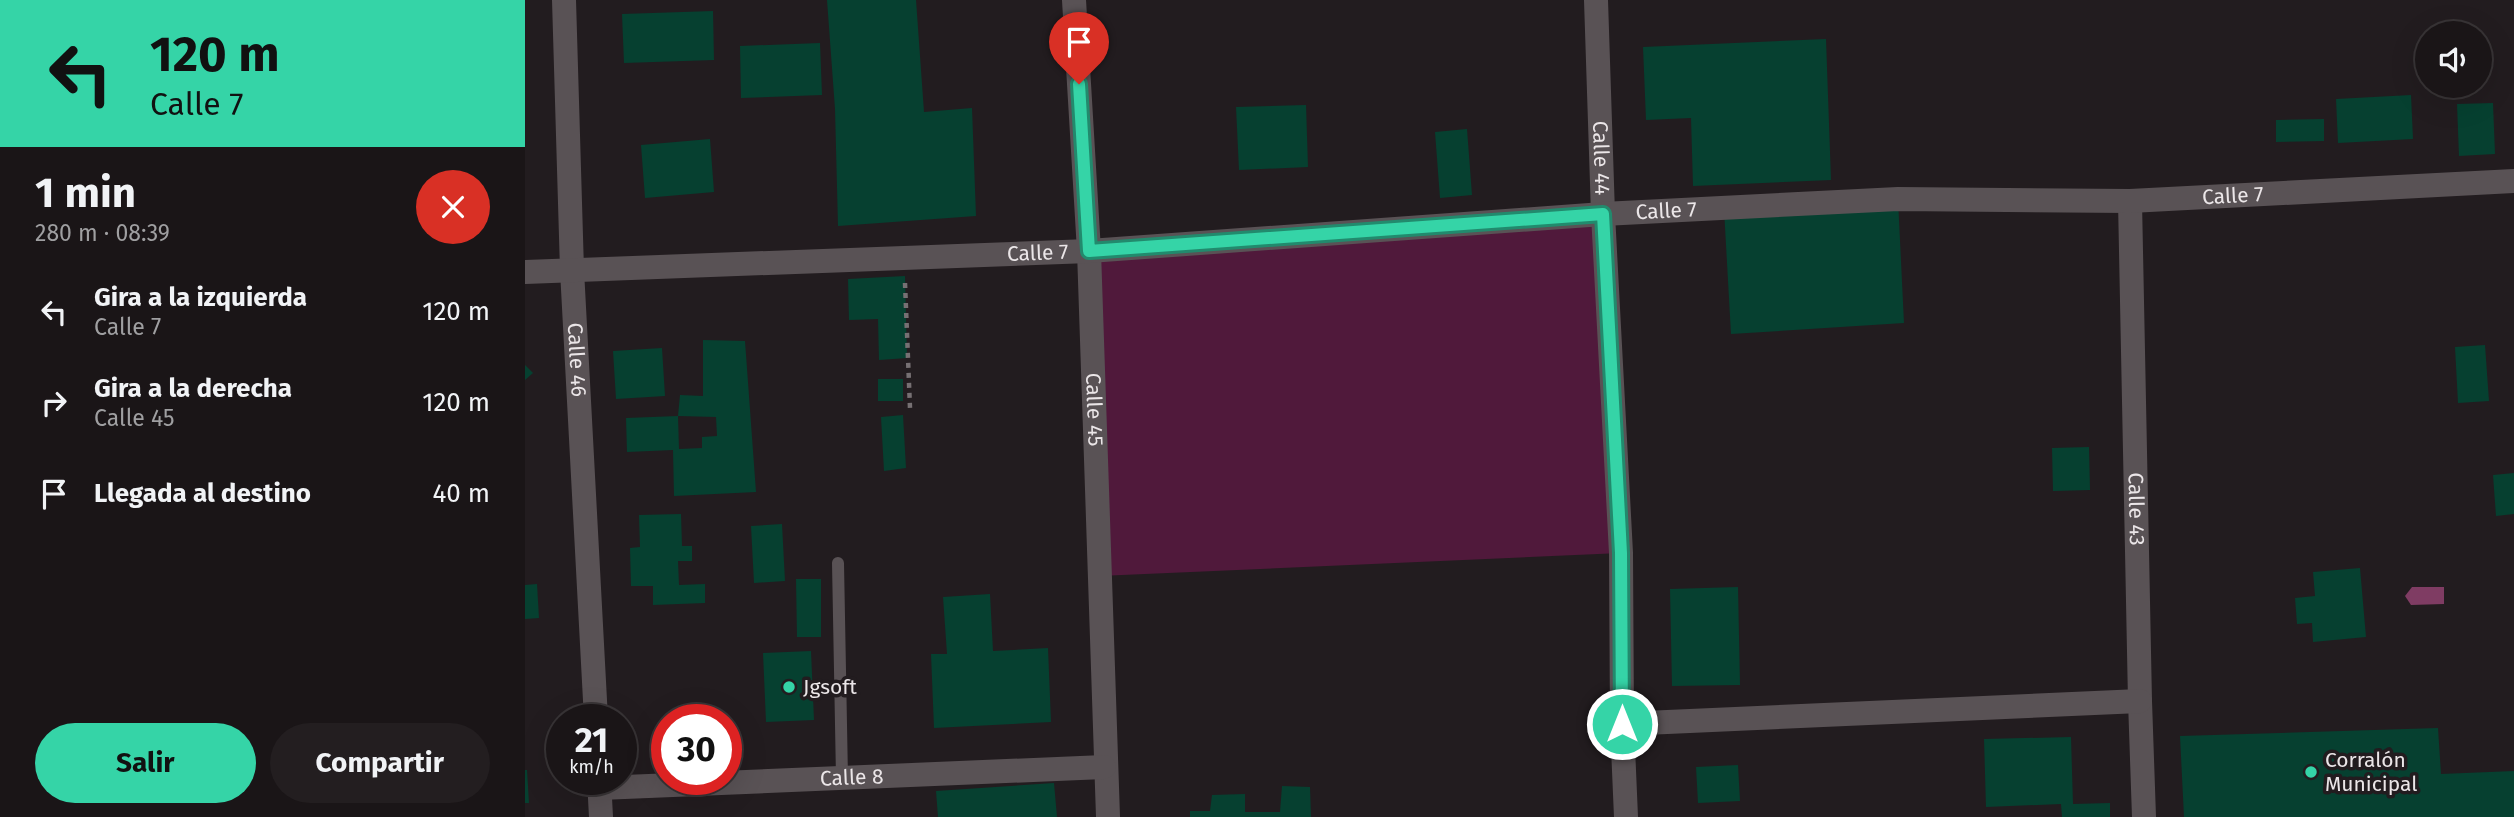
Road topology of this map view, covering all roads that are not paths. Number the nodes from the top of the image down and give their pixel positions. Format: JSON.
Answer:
{"nodes":[{"id":1,"x":564,"y":0,"type":"edge"},
{"id":2,"x":1074,"y":0,"type":"edge"},
{"id":3,"x":1596,"y":0,"type":"edge"},
{"id":4,"x":2514,"y":181,"type":"edge"},
{"id":5,"x":2130,"y":201,"type":"junction"},
{"id":6,"x":1603,"y":214,"type":"junction"},
{"id":7,"x":1089,"y":251,"type":"junction"},
{"id":8,"x":572,"y":270,"type":"junction"},
{"id":9,"x":525,"y":272,"type":"edge"},
{"id":10,"x":838,"y":563,"type":"dead end"},
{"id":11,"x":2140,"y":701,"type":"junction"},
{"id":12,"x":595,"y":704,"type":"edge"},
{"id":13,"x":1622,"y":724,"type":"junction"},
{"id":14,"x":1104,"y":767,"type":"junction"},
{"id":15,"x":842,"y":778,"type":"junction"},
{"id":16,"x":637,"y":783,"type":"edge"},
{"id":17,"x":600,"y":795,"type":"edge"},
{"id":18,"x":601,"y":817,"type":"edge"},
{"id":19,"x":1108,"y":817,"type":"edge"},
{"id":20,"x":1626,"y":817,"type":"edge"},
{"id":21,"x":2144,"y":817,"type":"edge"}],
"edges":[{"from":1,"to":8,"type":"street","name":"Calle 46"},
{"from":2,"to":7,"type":"street","name":"Calle 45"},
{"from":3,"to":6,"type":"street","name":"Calle 44"},
{"from":4,"to":5,"type":"street","name":"Calle 7"},
{"from":5,"to":6,"type":"street","name":"Calle 7"},
{"from":5,"to":11,"type":"street","name":"Calle 43"},
{"from":6,"to":7,"type":"street","name":"Calle 7"},
{"from":6,"to":13,"type":"street","name":"Calle 44"},
{"from":7,"to":8,"type":"street","name":"Calle 7"},
{"from":7,"to":14,"type":"street","name":"Calle 45"},
{"from":8,"to":9,"type":"street","name":"Calle 7"},
{"from":8,"to":12,"type":"street","name":"Calle 46"},
{"from":10,"to":15,"type":"lane"},
{"from":11,"to":13,"type":"street"},
{"from":11,"to":21,"type":"street","name":"Calle 43"},
{"from":13,"to":20,"type":"street","name":"Calle 44"},
{"from":14,"to":15,"type":"street","name":"Calle 8"},
{"from":14,"to":19,"type":"street","name":"Calle 45"},
{"from":15,"to":16,"type":"street","name":"Calle 8"},
{"from":17,"to":18,"type":"street"}]}
